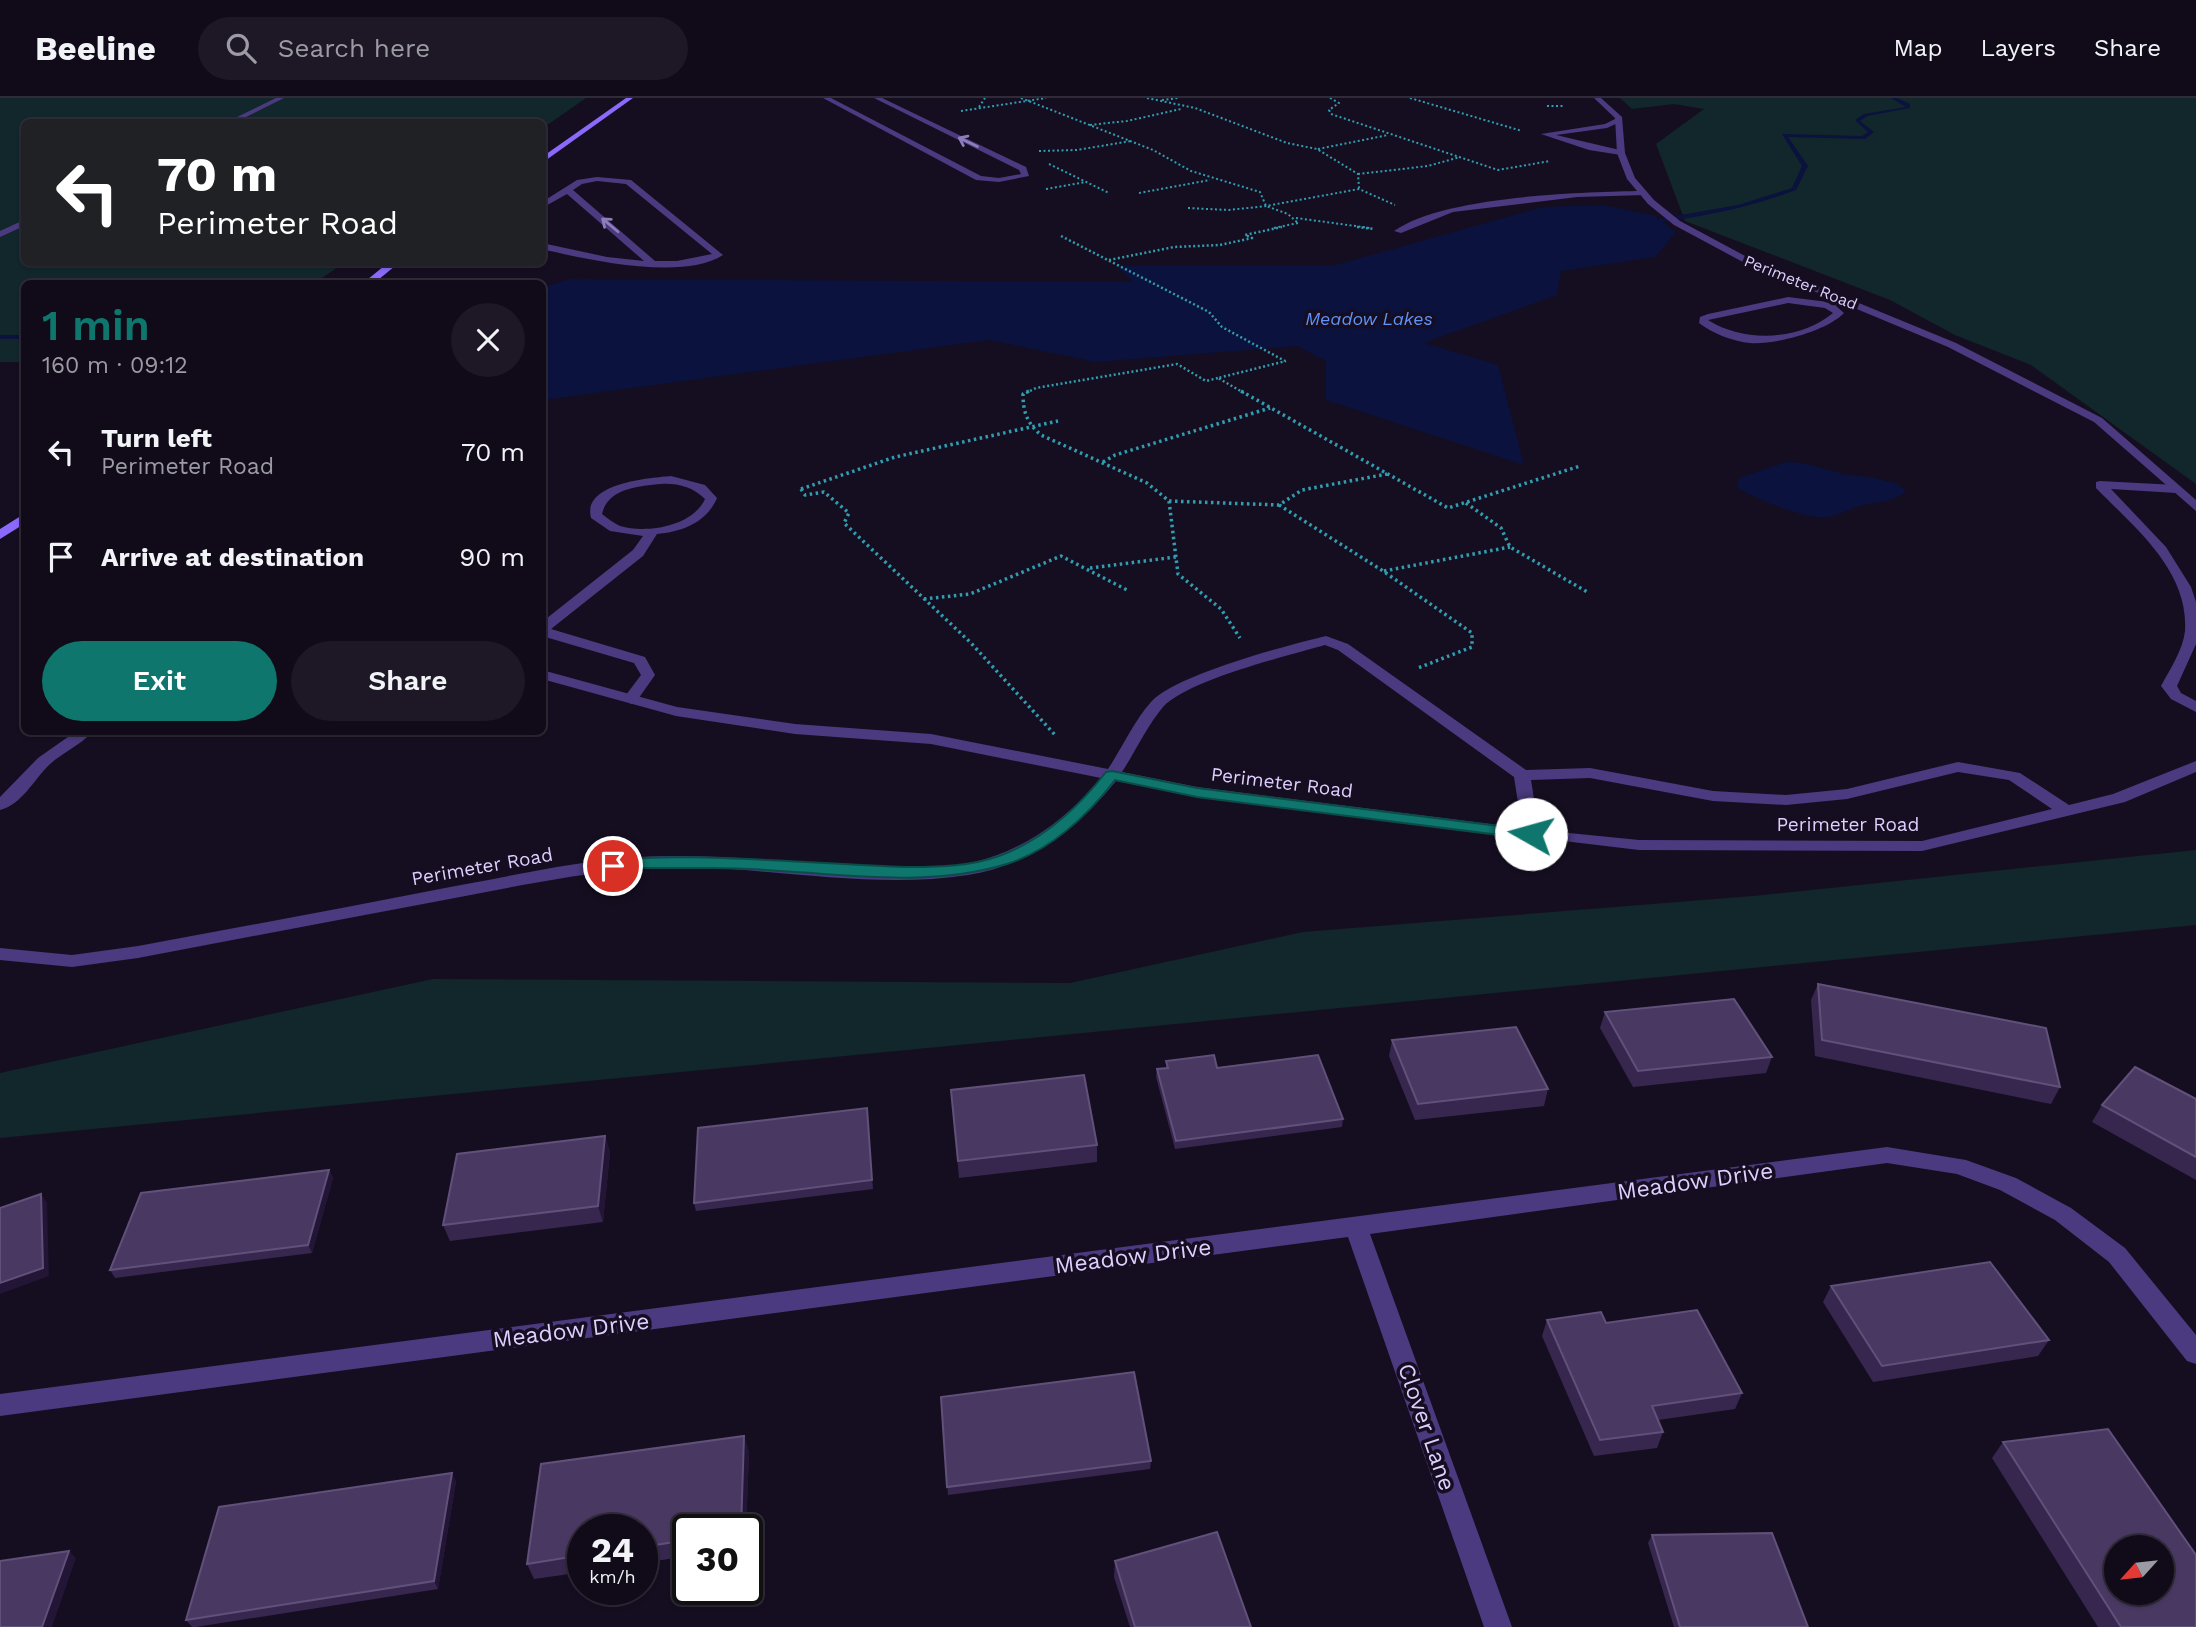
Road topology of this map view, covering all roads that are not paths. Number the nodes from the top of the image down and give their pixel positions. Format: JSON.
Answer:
{"nodes":[{"id":1,"x":281,"y":98,"type":"edge"},
{"id":2,"x":630,"y":98,"type":"edge"},
{"id":3,"x":826,"y":98,"type":"edge"},
{"id":4,"x":877,"y":98,"type":"edge"},
{"id":5,"x":1597,"y":98,"type":"edge"},
{"id":6,"x":236,"y":119,"type":"edge"},
{"id":7,"x":1618,"y":121,"type":"junction"},
{"id":8,"x":1621,"y":153,"type":"junction"},
{"id":9,"x":546,"y":157,"type":"edge"},
{"id":10,"x":568,"y":190,"type":"junction"},
{"id":11,"x":1642,"y":192,"type":"junction"},
{"id":12,"x":546,"y":203,"type":"edge"},
{"id":13,"x":21,"y":224,"type":"edge"},
{"id":14,"x":1398,"y":231,"type":"road end"},
{"id":15,"x":0,"y":234,"type":"edge"},
{"id":16,"x":546,"y":247,"type":"edge"},
{"id":17,"x":650,"y":262,"type":"junction"},
{"id":18,"x":391,"y":266,"type":"edge"},
{"id":19,"x":371,"y":280,"type":"edge"},
{"id":20,"x":1846,"y":301,"type":"junction"},
{"id":21,"x":1828,"y":305,"type":"junction"},
{"id":22,"x":2176,"y":489,"type":"junction"},
{"id":23,"x":2196,"y":507,"type":"edge"},
{"id":24,"x":21,"y":520,"type":"edge"},
{"id":25,"x":653,"y":531,"type":"junction"},
{"id":26,"x":0,"y":535,"type":"edge"},
{"id":27,"x":546,"y":627,"type":"edge"},
{"id":28,"x":546,"y":631,"type":"edge"},
{"id":29,"x":546,"y":675,"type":"edge"},
{"id":30,"x":631,"y":699,"type":"junction"},
{"id":31,"x":2196,"y":707,"type":"edge"},
{"id":32,"x":80,"y":735,"type":"edge"},
{"id":33,"x":2196,"y":766,"type":"edge"},
{"id":34,"x":1112,"y":775,"type":"junction"},
{"id":35,"x":1522,"y":775,"type":"junction"},
{"id":36,"x":0,"y":805,"type":"edge"},
{"id":37,"x":2066,"y":811,"type":"junction"},
{"id":38,"x":1531,"y":834,"type":"junction"},
{"id":39,"x":0,"y":954,"type":"edge"},
{"id":40,"x":1356,"y":1227,"type":"junction"},
{"id":41,"x":2196,"y":1353,"type":"edge"},
{"id":42,"x":0,"y":1405,"type":"edge"},
{"id":43,"x":1498,"y":1627,"type":"edge"}],
"edges":[{"from":1,"to":6,"type":"street"},
{"from":2,"to":9,"type":"main road"},
{"from":3,"to":4,"type":"street","one_way":true},
{"from":5,"to":7,"type":"street"},
{"from":7,"to":8,"type":"street"},
{"from":7,"to":8,"type":"street"},
{"from":8,"to":11,"type":"street"},
{"from":10,"to":12,"type":"street"},
{"from":17,"to":10,"type":"street","one_way":true},
{"from":10,"to":17,"type":"street"},
{"from":11,"to":14,"type":"street"},
{"from":11,"to":20,"type":"street","name":"Perimeter Road"},
{"from":13,"to":15,"type":"street"},
{"from":16,"to":17,"type":"street"},
{"from":18,"to":19,"type":"main road"},
{"from":20,"to":21,"type":"street"},
{"from":20,"to":22,"type":"street","name":"Perimeter Road"},
{"from":21,"to":21,"type":"street"},
{"from":22,"to":23,"type":"street","name":"Perimeter Road"},
{"from":22,"to":31,"type":"street"},
{"from":24,"to":26,"type":"main road"},
{"from":25,"to":25,"type":"street"},
{"from":25,"to":27,"type":"street"},
{"from":28,"to":30,"type":"street"},
{"from":29,"to":30,"type":"street","name":"Perimeter Road"},
{"from":30,"to":34,"type":"street","name":"Perimeter Road"},
{"from":32,"to":36,"type":"street"},
{"from":33,"to":37,"type":"street","name":"Perimeter Road"},
{"from":34,"to":35,"type":"street","name":"Perimeter Road"},
{"from":34,"to":38,"type":"street","name":"Perimeter Road"},
{"from":34,"to":39,"type":"street","name":"Perimeter Road"},
{"from":35,"to":37,"type":"street"},
{"from":35,"to":38,"type":"street"},
{"from":37,"to":38,"type":"street","name":"Perimeter Road"},
{"from":40,"to":41,"type":"street","name":"Meadow Drive"},
{"from":40,"to":42,"type":"street","name":"Meadow Drive"},
{"from":40,"to":43,"type":"street","name":"Clover Lane"}]}
